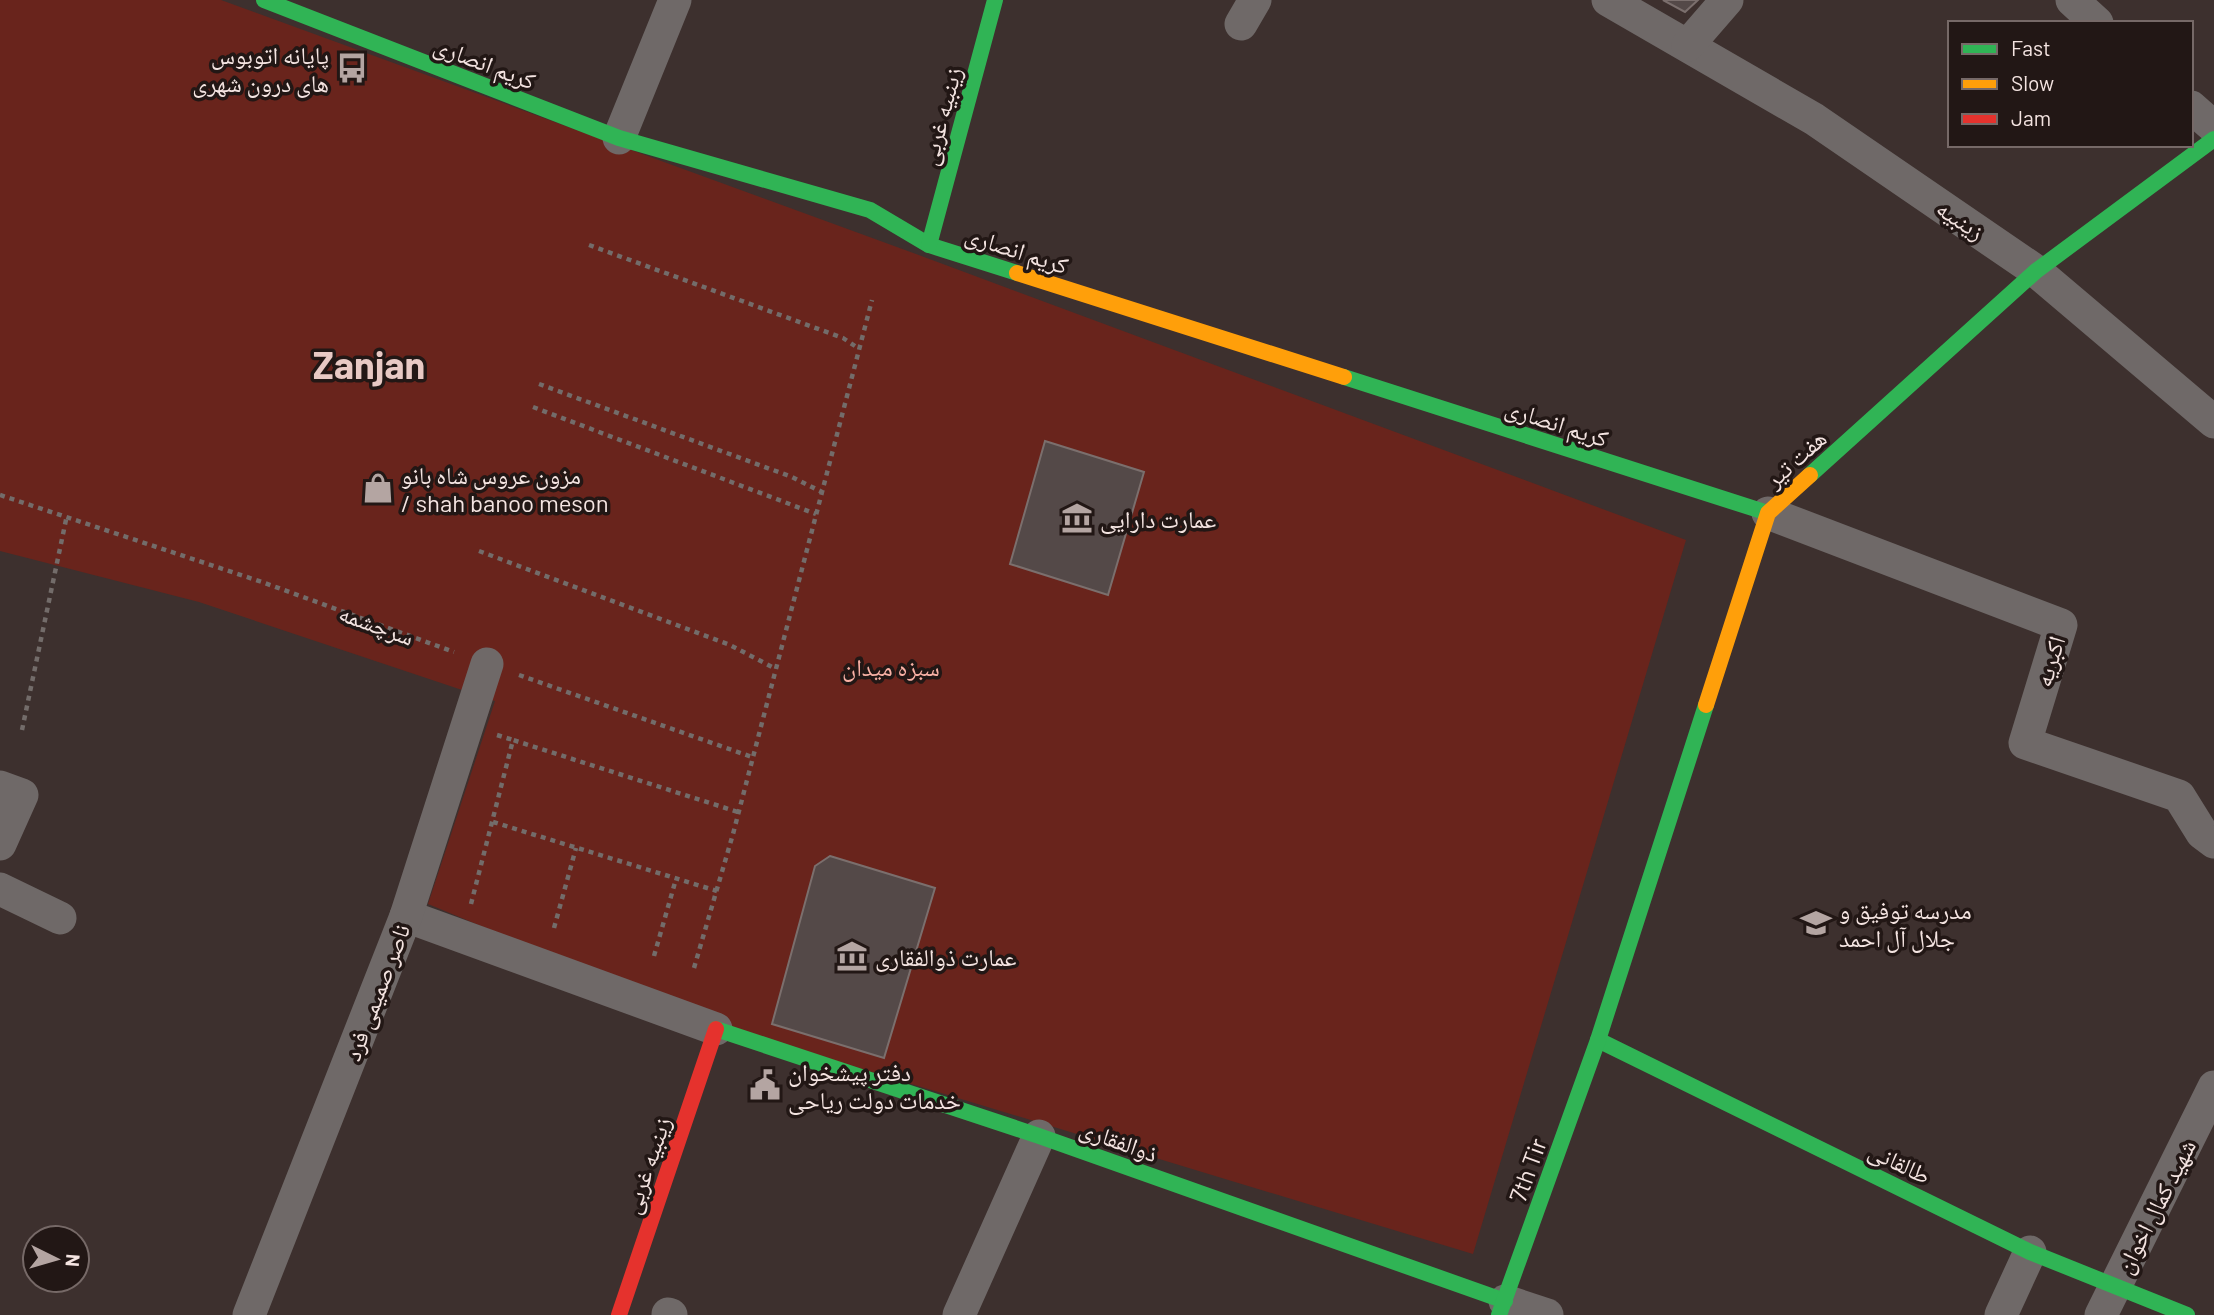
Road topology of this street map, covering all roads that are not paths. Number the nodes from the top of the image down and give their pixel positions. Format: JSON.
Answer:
{"nodes":[{"id":1,"x":264,"y":0,"type":"edge"},
{"id":2,"x":675,"y":0,"type":"edge"},
{"id":3,"x":995,"y":0,"type":"edge"},
{"id":4,"x":1608,"y":0,"type":"edge"},
{"id":5,"x":1727,"y":0,"type":"edge"},
{"id":6,"x":2072,"y":0,"type":"edge"},
{"id":7,"x":2095,"y":21,"type":"edge"},
{"id":8,"x":1688,"y":45,"type":"junction"},
{"id":9,"x":2193,"y":109,"type":"edge"},
{"id":10,"x":2214,"y":127,"type":"edge"},
{"id":11,"x":619,"y":138,"type":"junction"},
{"id":12,"x":2214,"y":139,"type":"edge"},
{"id":13,"x":929,"y":245,"type":"junction"},
{"id":14,"x":2036,"y":271,"type":"junction"},
{"id":15,"x":2214,"y":422,"type":"edge"},
{"id":16,"x":1761,"y":511,"type":"junction"},
{"id":17,"x":1718,"y":614,"type":"dead end"},
{"id":18,"x":487,"y":664,"type":"road end"},
{"id":19,"x":0,"y":787,"type":"edge"},
{"id":20,"x":2214,"y":842,"type":"edge"},
{"id":21,"x":0,"y":844,"type":"edge"},
{"id":22,"x":0,"y":889,"type":"edge"},
{"id":23,"x":406,"y":916,"type":"junction"},
{"id":24,"x":60,"y":919,"type":"dead end"},
{"id":25,"x":716,"y":1029,"type":"junction"},
{"id":26,"x":1598,"y":1040,"type":"junction"},
{"id":27,"x":2214,"y":1087,"type":"edge"},
{"id":28,"x":1039,"y":1136,"type":"junction"},
{"id":29,"x":1526,"y":1191,"type":"dead end"},
{"id":30,"x":2030,"y":1252,"type":"junction"},
{"id":31,"x":2108,"y":1301,"type":"edge"},
{"id":32,"x":1499,"y":1304,"type":"edge"},
{"id":33,"x":249,"y":1315,"type":"edge"},
{"id":34,"x":619,"y":1315,"type":"edge"},
{"id":35,"x":959,"y":1315,"type":"edge"},
{"id":36,"x":1547,"y":1315,"type":"edge"},
{"id":37,"x":2001,"y":1315,"type":"edge"},
{"id":38,"x":2187,"y":1315,"type":"edge"}],
"edges":[{"from":1,"to":11,"type":"main road","name":"کریم انصاری"},
{"from":2,"to":11,"type":"street"},
{"from":3,"to":13,"type":"main road","name":"زینبیه غربی"},
{"from":4,"to":8,"type":"street","name":"زینبیه"},
{"from":5,"to":8,"type":"street"},
{"from":6,"to":7,"type":"street"},
{"from":8,"to":14,"type":"street","name":"زینبیه"},
{"from":9,"to":10,"type":"street"},
{"from":11,"to":13,"type":"main road","name":"کریم انصاری"},
{"from":12,"to":14,"type":"main road","name":"هفت تیر"},
{"from":13,"to":16,"type":"main road","name":"کریم انصاری"},
{"from":14,"to":15,"type":"street","name":"زینبیه"},
{"from":14,"to":16,"type":"main road","name":"هفت تیر"},
{"from":16,"to":17,"type":"main road"},
{"from":16,"to":20,"type":"street","name":"اکبریه"},
{"from":16,"to":26,"type":"main road","name":"هفت تیر"},
{"from":18,"to":23,"type":"street","name":"ناصر صمیمی فرد"},
{"from":19,"to":21,"type":"street"},
{"from":22,"to":24,"type":"street"},
{"from":23,"to":25,"type":"street"},
{"from":23,"to":33,"type":"street","name":"ناصر صمیمی فرد"},
{"from":25,"to":28,"type":"main road","name":"ذوالفقاری"},
{"from":25,"to":34,"type":"main road","name":"زینبیه غربی"},
{"from":26,"to":30,"type":"main road","name":"طالقانی"},
{"from":26,"to":32,"type":"main road","name":"7th Tir"},
{"from":27,"to":31,"type":"street","name":"شهید کمال اخوان"},
{"from":28,"to":32,"type":"main road","name":"ذوالفقاری"},
{"from":28,"to":35,"type":"street"},
{"from":29,"to":32,"type":"main road"},
{"from":30,"to":31,"type":"main road","name":"طالقانی"},
{"from":30,"to":37,"type":"street"},
{"from":31,"to":38,"type":"main road","name":"طالقانی"},
{"from":32,"to":36,"type":"street"}]}
